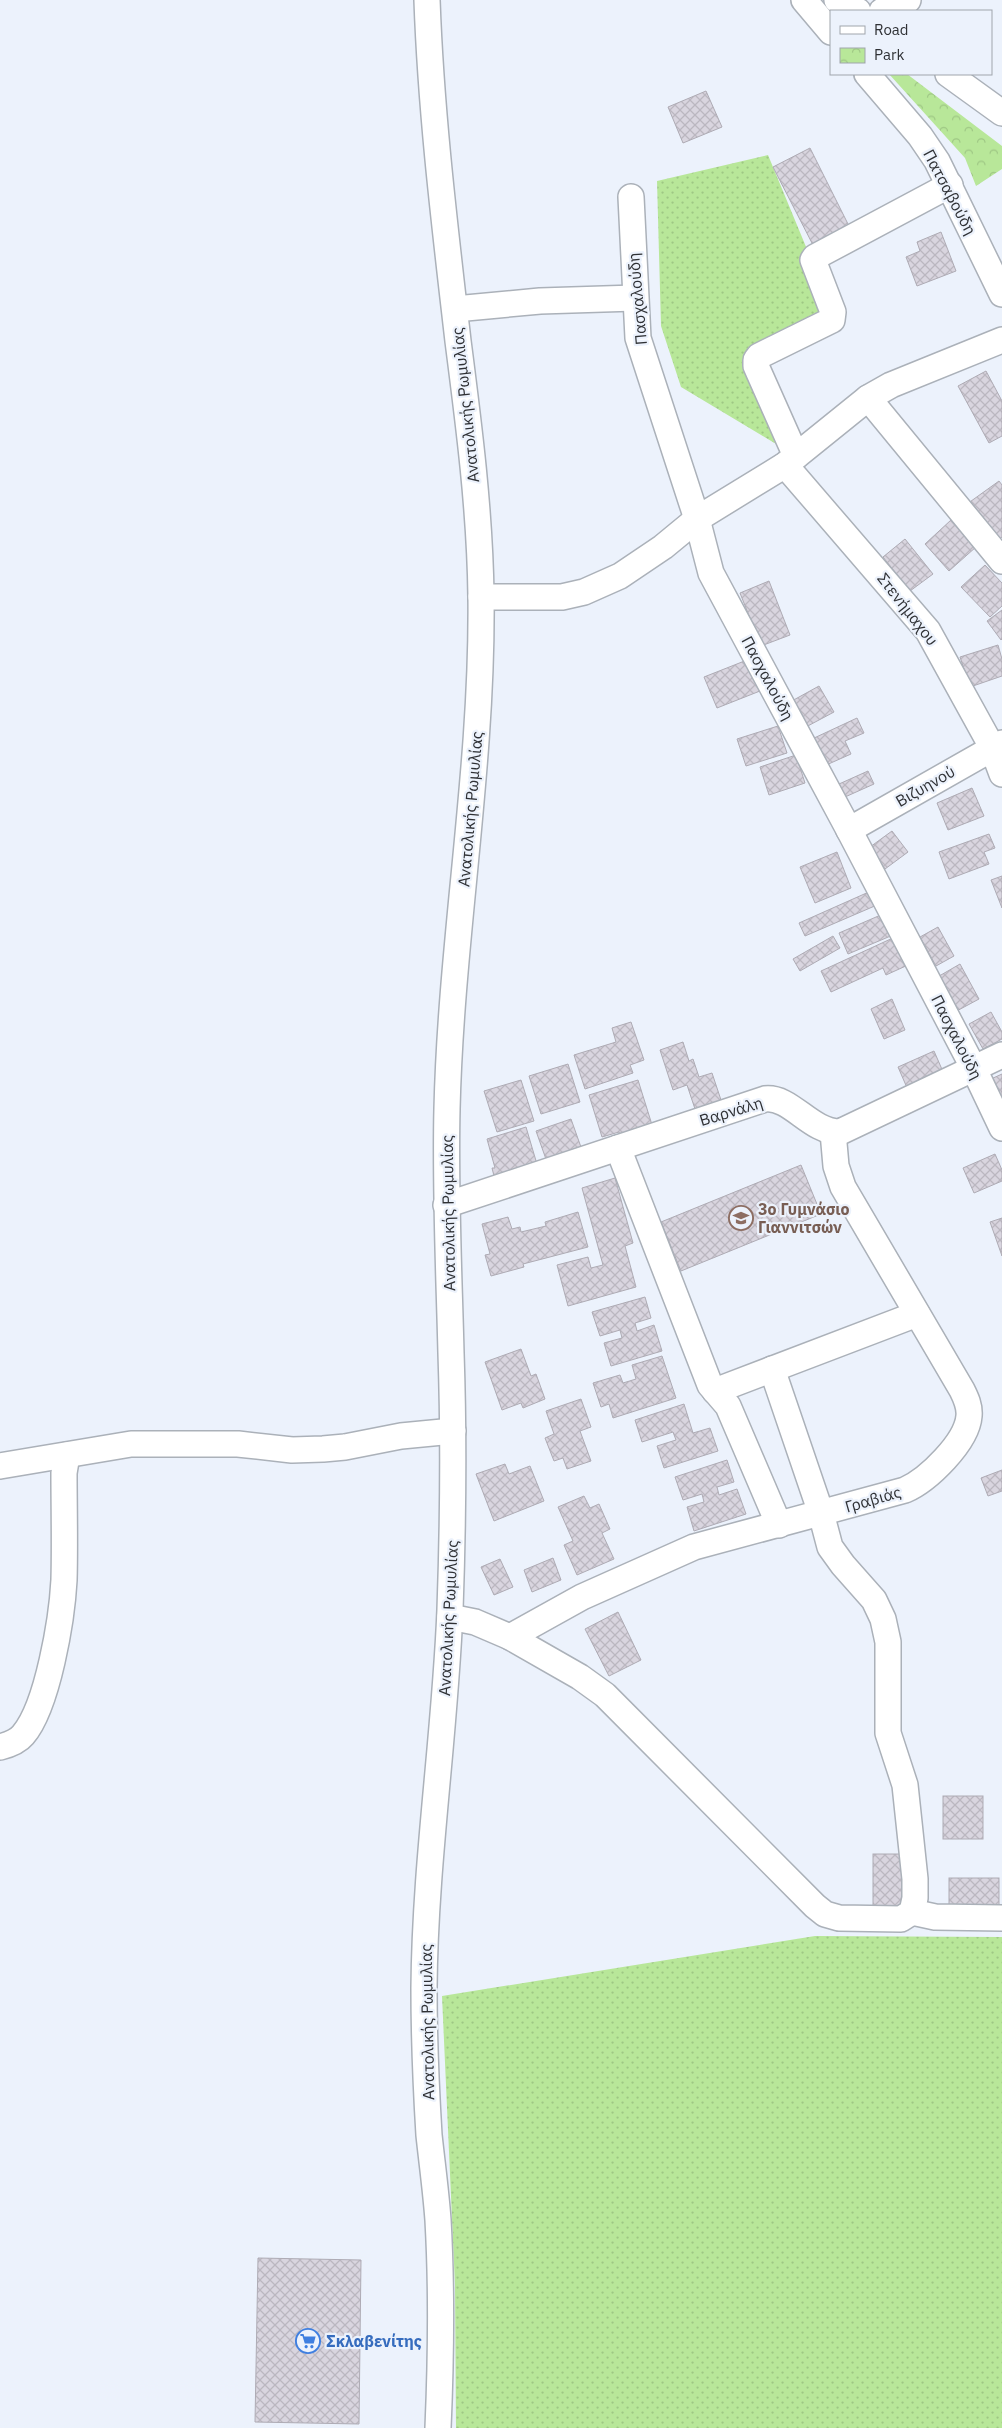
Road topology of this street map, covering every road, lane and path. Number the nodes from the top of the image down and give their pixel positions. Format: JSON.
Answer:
{"nodes":[{"id":1,"x":427,"y":0,"type":"edge"},
{"id":2,"x":804,"y":0,"type":"edge"},
{"id":3,"x":837,"y":0,"type":"edge"},
{"id":4,"x":908,"y":0,"type":"edge"},
{"id":5,"x":856,"y":10,"type":"edge"},
{"id":6,"x":884,"y":10,"type":"edge"},
{"id":7,"x":830,"y":31,"type":"edge"},
{"id":8,"x":868,"y":75,"type":"edge"},
{"id":9,"x":949,"y":75,"type":"edge"},
{"id":10,"x":1002,"y":113,"type":"edge"},
{"id":11,"x":950,"y":185,"type":"junction"},
{"id":12,"x":631,"y":197,"type":"dead end"},
{"id":13,"x":1002,"y":294,"type":"edge"},
{"id":14,"x":634,"y":298,"type":"junction"},
{"id":15,"x":454,"y":309,"type":"junction"},
{"id":16,"x":1002,"y":340,"type":"edge"},
{"id":17,"x":868,"y":398,"type":"junction"},
{"id":18,"x":791,"y":460,"type":"junction"},
{"id":19,"x":697,"y":519,"type":"junction"},
{"id":20,"x":1002,"y":562,"type":"edge"},
{"id":21,"x":481,"y":597,"type":"junction"},
{"id":22,"x":997,"y":745,"type":"edge"},
{"id":23,"x":1002,"y":774,"type":"edge"},
{"id":24,"x":849,"y":830,"type":"junction"},
{"id":25,"x":1002,"y":1055,"type":"edge"},
{"id":26,"x":973,"y":1067,"type":"junction"},
{"id":27,"x":1002,"y":1128,"type":"edge"},
{"id":28,"x":833,"y":1132,"type":"junction"},
{"id":29,"x":618,"y":1148,"type":"junction"},
{"id":30,"x":446,"y":1204,"type":"junction"},
{"id":31,"x":917,"y":1314,"type":"junction"},
{"id":32,"x":772,"y":1369,"type":"junction"},
{"id":33,"x":715,"y":1390,"type":"junction"},
{"id":34,"x":453,"y":1430,"type":"junction"},
{"id":35,"x":67,"y":1455,"type":"junction"},
{"id":36,"x":0,"y":1466,"type":"edge"},
{"id":37,"x":821,"y":1513,"type":"junction"},
{"id":38,"x":779,"y":1525,"type":"junction"},
{"id":39,"x":450,"y":1617,"type":"junction"},
{"id":40,"x":510,"y":1636,"type":"junction"},
{"id":41,"x":0,"y":1747,"type":"edge"},
{"id":42,"x":912,"y":1912,"type":"junction"},
{"id":43,"x":1002,"y":1918,"type":"edge"},
{"id":44,"x":438,"y":2428,"type":"edge"}],
"edges":[{"from":1,"to":15,"type":"street","name":"Ανατολικής Ρωμυλίας"},
{"from":2,"to":7,"type":"street"},
{"from":3,"to":5,"type":"street"},
{"from":4,"to":6,"type":"street"},
{"from":8,"to":11,"type":"street","name":"Πατσαβούδη"},
{"from":9,"to":10,"type":"street"},
{"from":11,"to":13,"type":"street","name":"Πατσαβούδη"},
{"from":11,"to":18,"type":"street","name":"Στενήμαχου"},
{"from":12,"to":14,"type":"street","name":"Πασχαλούδη"},
{"from":14,"to":15,"type":"street"},
{"from":14,"to":19,"type":"street","name":"Πασχαλούδη"},
{"from":15,"to":21,"type":"street","name":"Ανατολικής Ρωμυλίας"},
{"from":16,"to":17,"type":"street"},
{"from":17,"to":18,"type":"street"},
{"from":17,"to":20,"type":"street"},
{"from":18,"to":19,"type":"street"},
{"from":18,"to":22,"type":"street","name":"Στενήμαχου"},
{"from":19,"to":21,"type":"street"},
{"from":19,"to":24,"type":"street","name":"Πασχαλούδη"},
{"from":21,"to":30,"type":"street","name":"Ανατολικής Ρωμυλίας"},
{"from":22,"to":23,"type":"street","name":"Στενήμαχου"},
{"from":22,"to":24,"type":"street","name":"Βιζυηνού"},
{"from":24,"to":26,"type":"street","name":"Πασχαλούδη"},
{"from":25,"to":26,"type":"street"},
{"from":26,"to":27,"type":"street","name":"Πασχαλούδη"},
{"from":26,"to":28,"type":"street"},
{"from":28,"to":29,"type":"street","name":"Βαρνάλη"},
{"from":28,"to":31,"type":"street","name":"Γραβιάς"},
{"from":29,"to":30,"type":"street","name":"Βαρνάλη"},
{"from":29,"to":33,"type":"street"},
{"from":30,"to":34,"type":"street","name":"Ανατολικής Ρωμυλίας"},
{"from":31,"to":32,"type":"street"},
{"from":31,"to":37,"type":"street","name":"Γραβιάς"},
{"from":32,"to":33,"type":"street"},
{"from":32,"to":37,"type":"street"},
{"from":33,"to":38,"type":"street"},
{"from":34,"to":35,"type":"street"},
{"from":34,"to":39,"type":"street","name":"Ανατολικής Ρωμυλίας"},
{"from":35,"to":36,"type":"street"},
{"from":35,"to":41,"type":"street"},
{"from":37,"to":38,"type":"street","name":"Γραβιάς"},
{"from":37,"to":42,"type":"street"},
{"from":38,"to":40,"type":"street","name":"Γραβιάς"},
{"from":39,"to":40,"type":"street"},
{"from":39,"to":44,"type":"street","name":"Ανατολικής Ρωμυλίας"},
{"from":40,"to":42,"type":"street"},
{"from":42,"to":43,"type":"street"}]}
